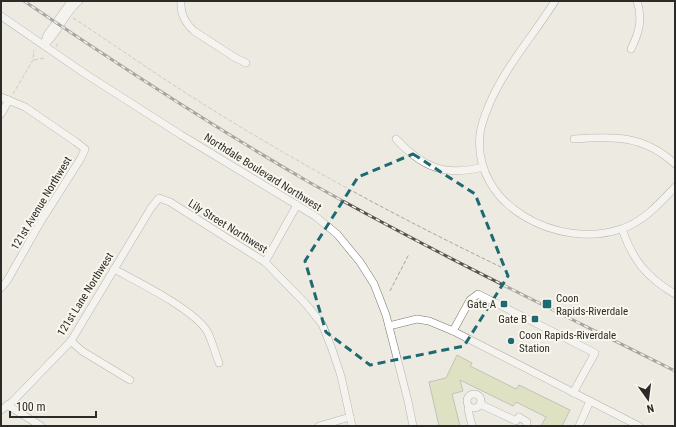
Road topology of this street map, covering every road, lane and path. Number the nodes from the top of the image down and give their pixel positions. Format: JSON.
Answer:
{"nodes":[{"id":1,"x":72,"y":1,"type":"edge"},
{"id":2,"x":79,"y":1,"type":"edge"},
{"id":3,"x":181,"y":1,"type":"edge"},
{"id":4,"x":555,"y":1,"type":"edge"},
{"id":5,"x":637,"y":1,"type":"edge"},
{"id":6,"x":68,"y":14,"type":"junction"},
{"id":7,"x":1,"y":16,"type":"edge"},
{"id":8,"x":44,"y":45,"type":"junction"},
{"id":9,"x":631,"y":49,"type":"dead end"},
{"id":10,"x":34,"y":50,"type":"dead end"},
{"id":11,"x":45,"y":58,"type":"dead end"},
{"id":12,"x":33,"y":60,"type":"junction"},
{"id":13,"x":246,"y":63,"type":"dead end"},
{"id":14,"x":1,"y":97,"type":"edge"},
{"id":15,"x":10,"y":100,"type":"junction"},
{"id":16,"x":1,"y":114,"type":"edge"},
{"id":17,"x":396,"y":139,"type":"dead end"},
{"id":18,"x":574,"y":139,"type":"dead end"},
{"id":19,"x":675,"y":164,"type":"edge"},
{"id":20,"x":483,"y":167,"type":"junction"},
{"id":21,"x":675,"y":187,"type":"edge"},
{"id":22,"x":159,"y":198,"type":"joint"},
{"id":23,"x":297,"y":205,"type":"junction"},
{"id":24,"x":622,"y":229,"type":"junction"},
{"id":25,"x":409,"y":254,"type":"dead end"},
{"id":26,"x":265,"y":262,"type":"junction"},
{"id":27,"x":503,"y":268,"type":"dead end"},
{"id":28,"x":114,"y":269,"type":"junction"},
{"id":29,"x":1,"y":288,"type":"edge"},
{"id":30,"x":390,"y":291,"type":"dead end"},
{"id":31,"x":675,"y":294,"type":"edge"},
{"id":32,"x":389,"y":326,"type":"junction"},
{"id":33,"x":453,"y":331,"type":"junction"},
{"id":34,"x":71,"y":341,"type":"junction"},
{"id":35,"x":219,"y":363,"type":"dead end"},
{"id":36,"x":130,"y":380,"type":"dead end"},
{"id":37,"x":573,"y":393,"type":"junction"},
{"id":38,"x":590,"y":401,"type":"junction"},
{"id":39,"x":480,"y":404,"type":"junction"},
{"id":40,"x":7,"y":405,"type":"junction"},
{"id":41,"x":470,"y":406,"type":"junction"},
{"id":42,"x":1,"y":410,"type":"edge"},
{"id":43,"x":350,"y":417,"type":"junction"},
{"id":44,"x":41,"y":426,"type":"edge"},
{"id":45,"x":319,"y":426,"type":"edge"},
{"id":46,"x":352,"y":426,"type":"edge"},
{"id":47,"x":413,"y":426,"type":"edge"},
{"id":48,"x":472,"y":426,"type":"edge"},
{"id":49,"x":527,"y":426,"type":"edge"},
{"id":50,"x":579,"y":426,"type":"edge"},
{"id":51,"x":639,"y":426,"type":"edge"}],
"edges":[{"from":1,"to":8,"type":"street"},
{"from":2,"to":6,"type":"street"},
{"from":3,"to":13,"type":"street"},
{"from":4,"to":20,"type":"street"},
{"from":5,"to":9,"type":"street"},
{"from":6,"to":8,"type":"street"},
{"from":6,"to":27,"type":"path"},
{"from":7,"to":8,"type":"street","name":"Northdale Boulevard Northwest"},
{"from":8,"to":23,"type":"street","name":"Northdale Boulevard Northwest"},
{"from":10,"to":12,"type":"path"},
{"from":11,"to":12,"type":"path"},
{"from":12,"to":15,"type":"path"},
{"from":14,"to":15,"type":"street"},
{"from":15,"to":16,"type":"street"},
{"from":15,"to":29,"type":"street","name":"121st Avenue Northwest"},
{"from":17,"to":20,"type":"street"},
{"from":18,"to":19,"type":"street"},
{"from":20,"to":24,"type":"street"},
{"from":21,"to":24,"type":"street"},
{"from":22,"to":26,"type":"street","name":"Lily Street Northwest"},
{"from":22,"to":28,"type":"street","name":"121st Lane Northwest"},
{"from":23,"to":26,"type":"street"},
{"from":23,"to":32,"type":"street","name":"Northdale Boulevard Northwest"},
{"from":24,"to":31,"type":"street"},
{"from":25,"to":30,"type":"path"},
{"from":26,"to":43,"type":"street","name":"Lily Street Northwest"},
{"from":28,"to":34,"type":"street","name":"121st Lane Northwest"},
{"from":28,"to":35,"type":"street"},
{"from":32,"to":33,"type":"street"},
{"from":32,"to":47,"type":"street","name":"Northdale Boulevard Northwest"},
{"from":33,"to":37,"type":"street"},
{"from":33,"to":37,"type":"street"},
{"from":34,"to":36,"type":"street"},
{"from":34,"to":40,"type":"street","name":"121st Lane Northwest"},
{"from":37,"to":38,"type":"street"},
{"from":38,"to":50,"type":"street"},
{"from":38,"to":51,"type":"street"},
{"from":39,"to":41,"type":"street"},
{"from":39,"to":41,"type":"street"},
{"from":39,"to":49,"type":"street"},
{"from":40,"to":42,"type":"street","name":"121st Lane Northwest"},
{"from":40,"to":44,"type":"street"},
{"from":41,"to":48,"type":"street"},
{"from":43,"to":45,"type":"street"},
{"from":43,"to":46,"type":"street","name":"Lily Street Northwest"}]}
